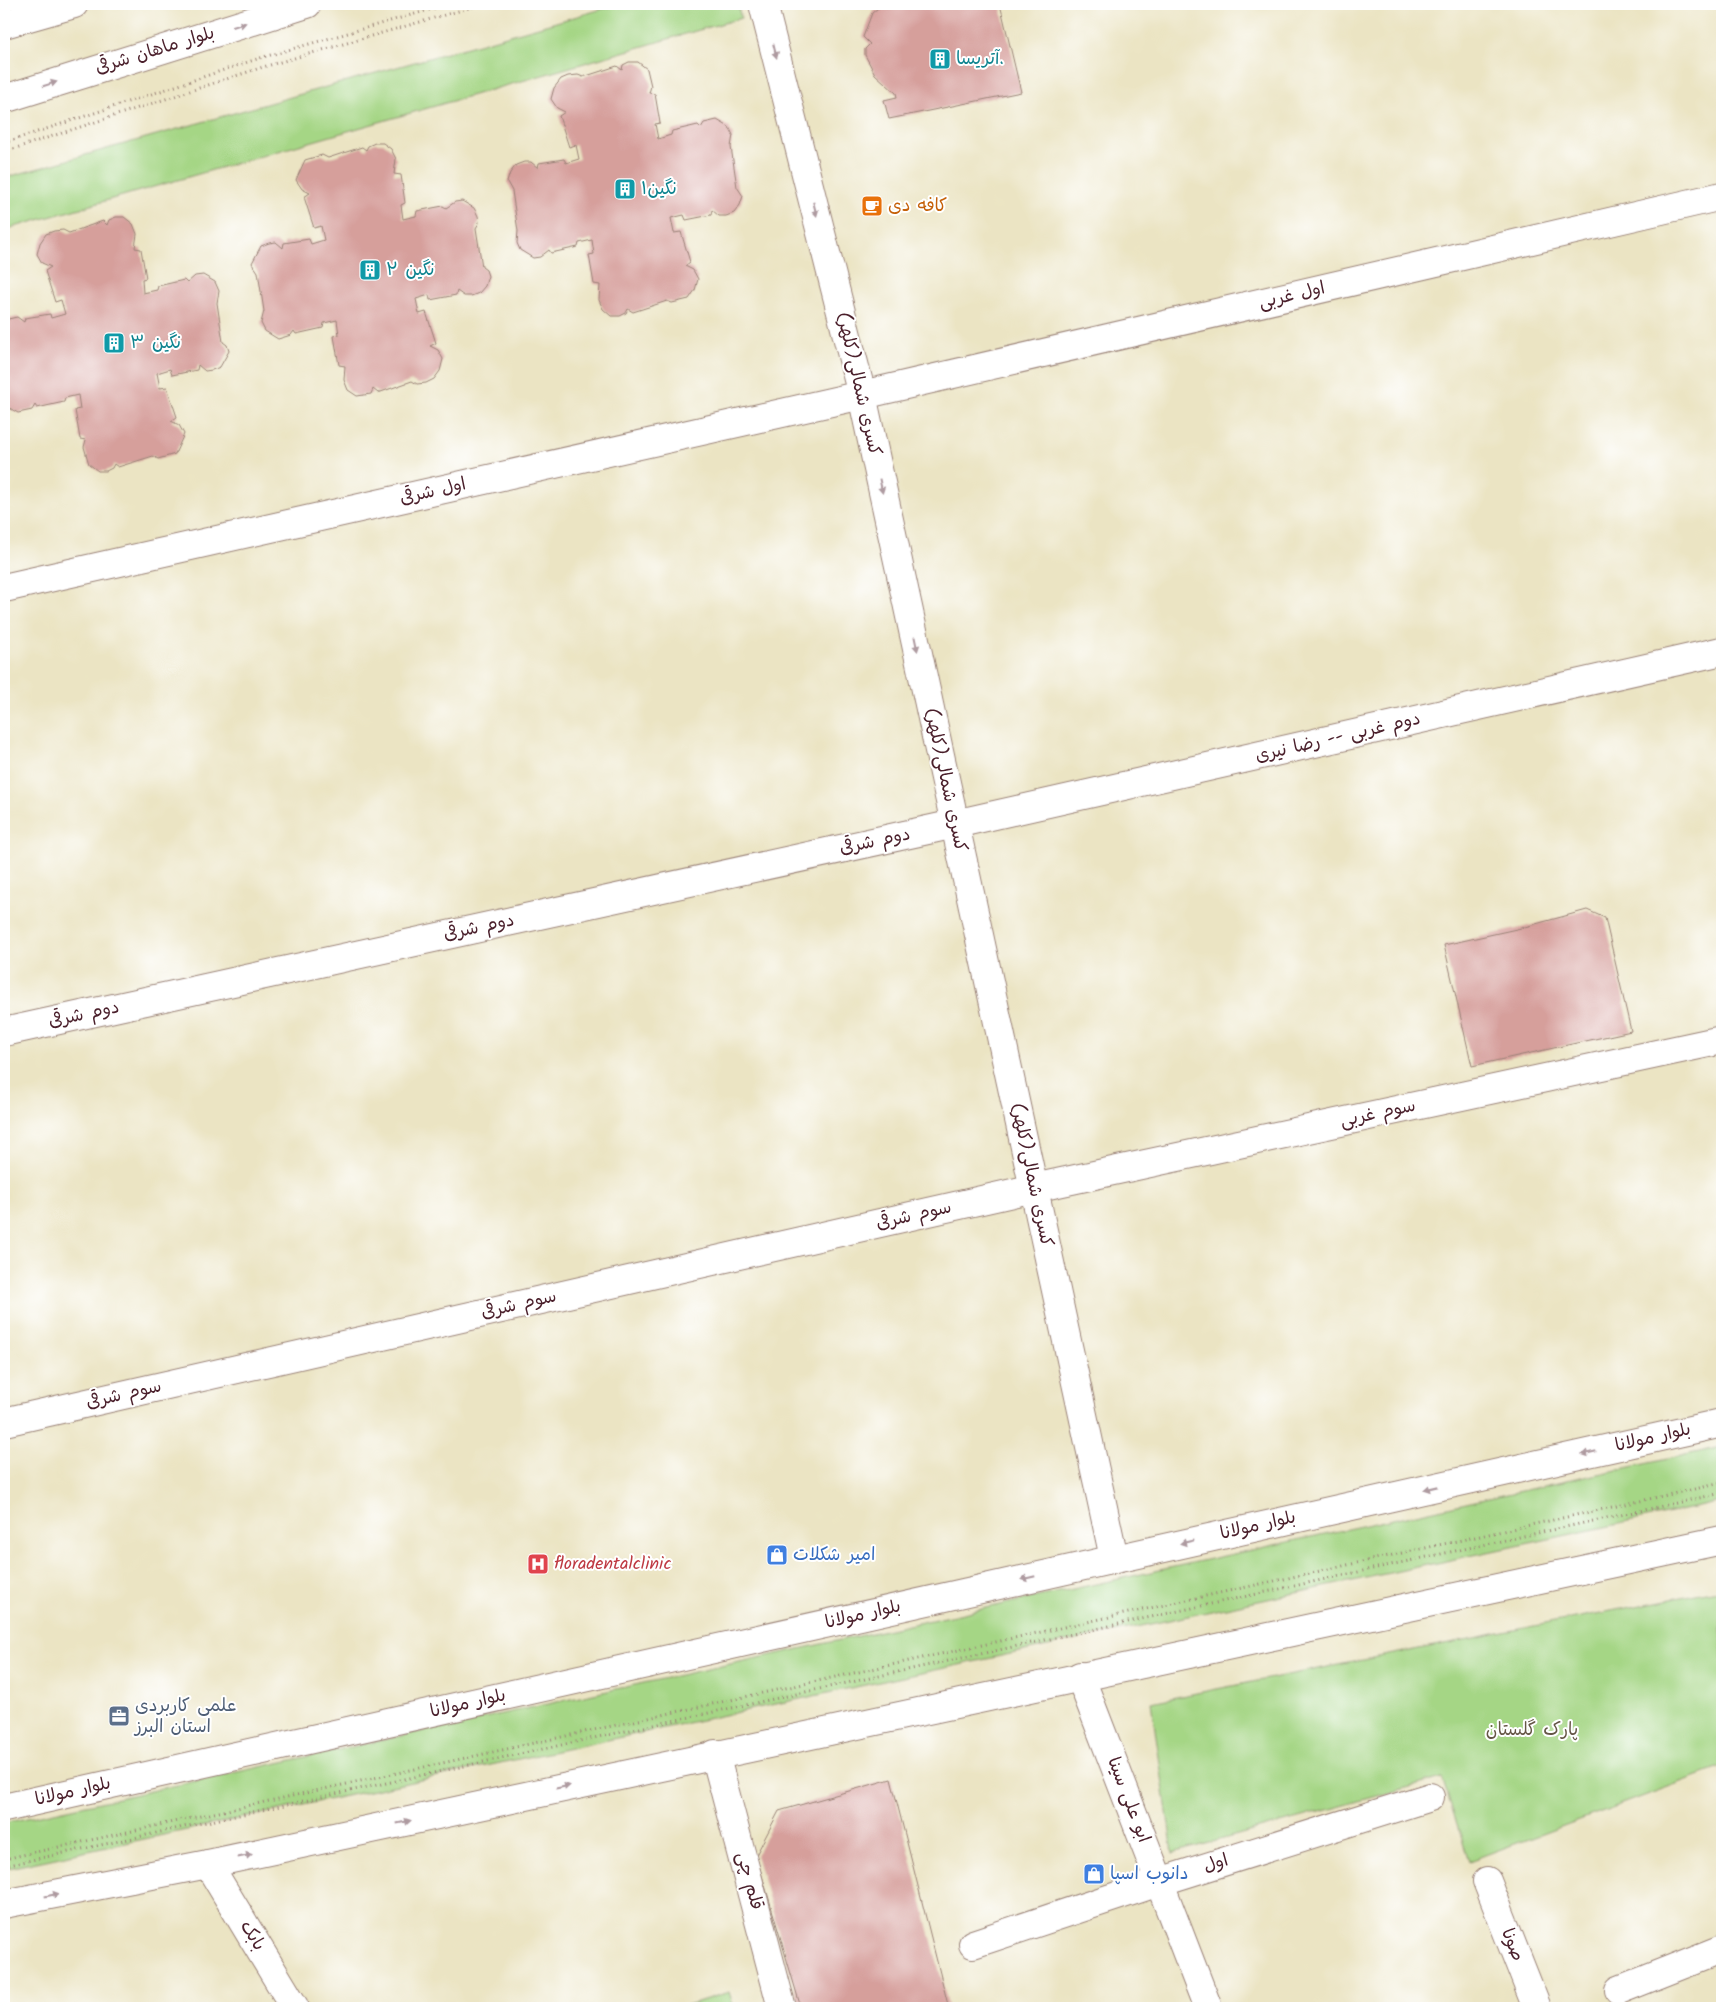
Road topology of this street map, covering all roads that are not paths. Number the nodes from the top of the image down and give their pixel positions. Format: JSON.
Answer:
{"nodes":[{"id":1,"x":74,"y":4,"type":"edge"},
{"id":2,"x":307,"y":4,"type":"edge"},
{"id":3,"x":763,"y":4,"type":"edge"},
{"id":4,"x":4,"y":24,"type":"edge"},
{"id":5,"x":4,"y":99,"type":"edge"},
{"id":6,"x":1722,"y":196,"type":"edge"},
{"id":7,"x":862,"y":395,"type":"junction"},
{"id":8,"x":4,"y":588,"type":"edge"},
{"id":9,"x":1722,"y":651,"type":"edge"},
{"id":10,"x":955,"y":824,"type":"junction"},
{"id":11,"x":4,"y":1032,"type":"edge"},
{"id":12,"x":1722,"y":1040,"type":"edge"},
{"id":13,"x":1034,"y":1188,"type":"junction"},
{"id":14,"x":4,"y":1422,"type":"edge"},
{"id":15,"x":1722,"y":1423,"type":"edge"},
{"id":16,"x":1722,"y":1540,"type":"edge"},
{"id":17,"x":1114,"y":1558,"type":"junction"},
{"id":18,"x":1080,"y":1676,"type":"junction"},
{"id":19,"x":715,"y":1754,"type":"junction"},
{"id":20,"x":1430,"y":1797,"type":"dead end"},
{"id":21,"x":4,"y":1808,"type":"edge"},
{"id":22,"x":208,"y":1864,"type":"junction"},
{"id":23,"x":1487,"y":1881,"type":"dead end"},
{"id":24,"x":1159,"y":1882,"type":"junction"},
{"id":25,"x":4,"y":1904,"type":"edge"},
{"id":26,"x":973,"y":1944,"type":"dead end"},
{"id":27,"x":1722,"y":1949,"type":"edge"},
{"id":28,"x":1620,"y":1990,"type":"dead end"},
{"id":29,"x":295,"y":2008,"type":"edge"},
{"id":30,"x":782,"y":2008,"type":"edge"},
{"id":31,"x":1208,"y":2008,"type":"edge"},
{"id":32,"x":1537,"y":2008,"type":"edge"}],
"edges":[{"from":1,"to":4,"type":"street"},
{"from":5,"to":2,"type":"street","name":"بلوار ماهان شرقی","one_way":true},
{"from":3,"to":7,"type":"street","name":"کسری شمالی(کلهر)","one_way":true},
{"from":6,"to":7,"type":"street","name":"اول غربی"},
{"from":7,"to":8,"type":"street","name":"اول شرقی"},
{"from":7,"to":10,"type":"street","name":"کسری شمالی(کلهر)","one_way":true},
{"from":9,"to":10,"type":"street","name":"دوم غربی -- رضا نیری"},
{"from":10,"to":11,"type":"street","name":"دوم شرقی"},
{"from":10,"to":13,"type":"street","name":"کسری شمالی(کلهر)"},
{"from":12,"to":13,"type":"street","name":"سوم غربی"},
{"from":13,"to":14,"type":"street","name":"سوم شرقی"},
{"from":13,"to":17,"type":"street","name":"کسری شمالی(کلهر)"},
{"from":15,"to":17,"type":"street","name":"بلوار مولانا","one_way":true},
{"from":16,"to":18,"type":"street"},
{"from":17,"to":21,"type":"street","name":"بلوار مولانا","one_way":true},
{"from":18,"to":19,"type":"street"},
{"from":18,"to":24,"type":"street","name":"ابو علی سینا"},
{"from":22,"to":19,"type":"street","one_way":true},
{"from":19,"to":30,"type":"street","name":"قلم چی"},
{"from":20,"to":24,"type":"street","name":"اول"},
{"from":25,"to":22,"type":"street","one_way":true},
{"from":22,"to":29,"type":"street","name":"بابک"},
{"from":23,"to":32,"type":"street","name":"صونا"},
{"from":24,"to":26,"type":"street","name":"اول"},
{"from":24,"to":31,"type":"street","name":"ابو علی سینا"},
{"from":27,"to":28,"type":"street"}]}
